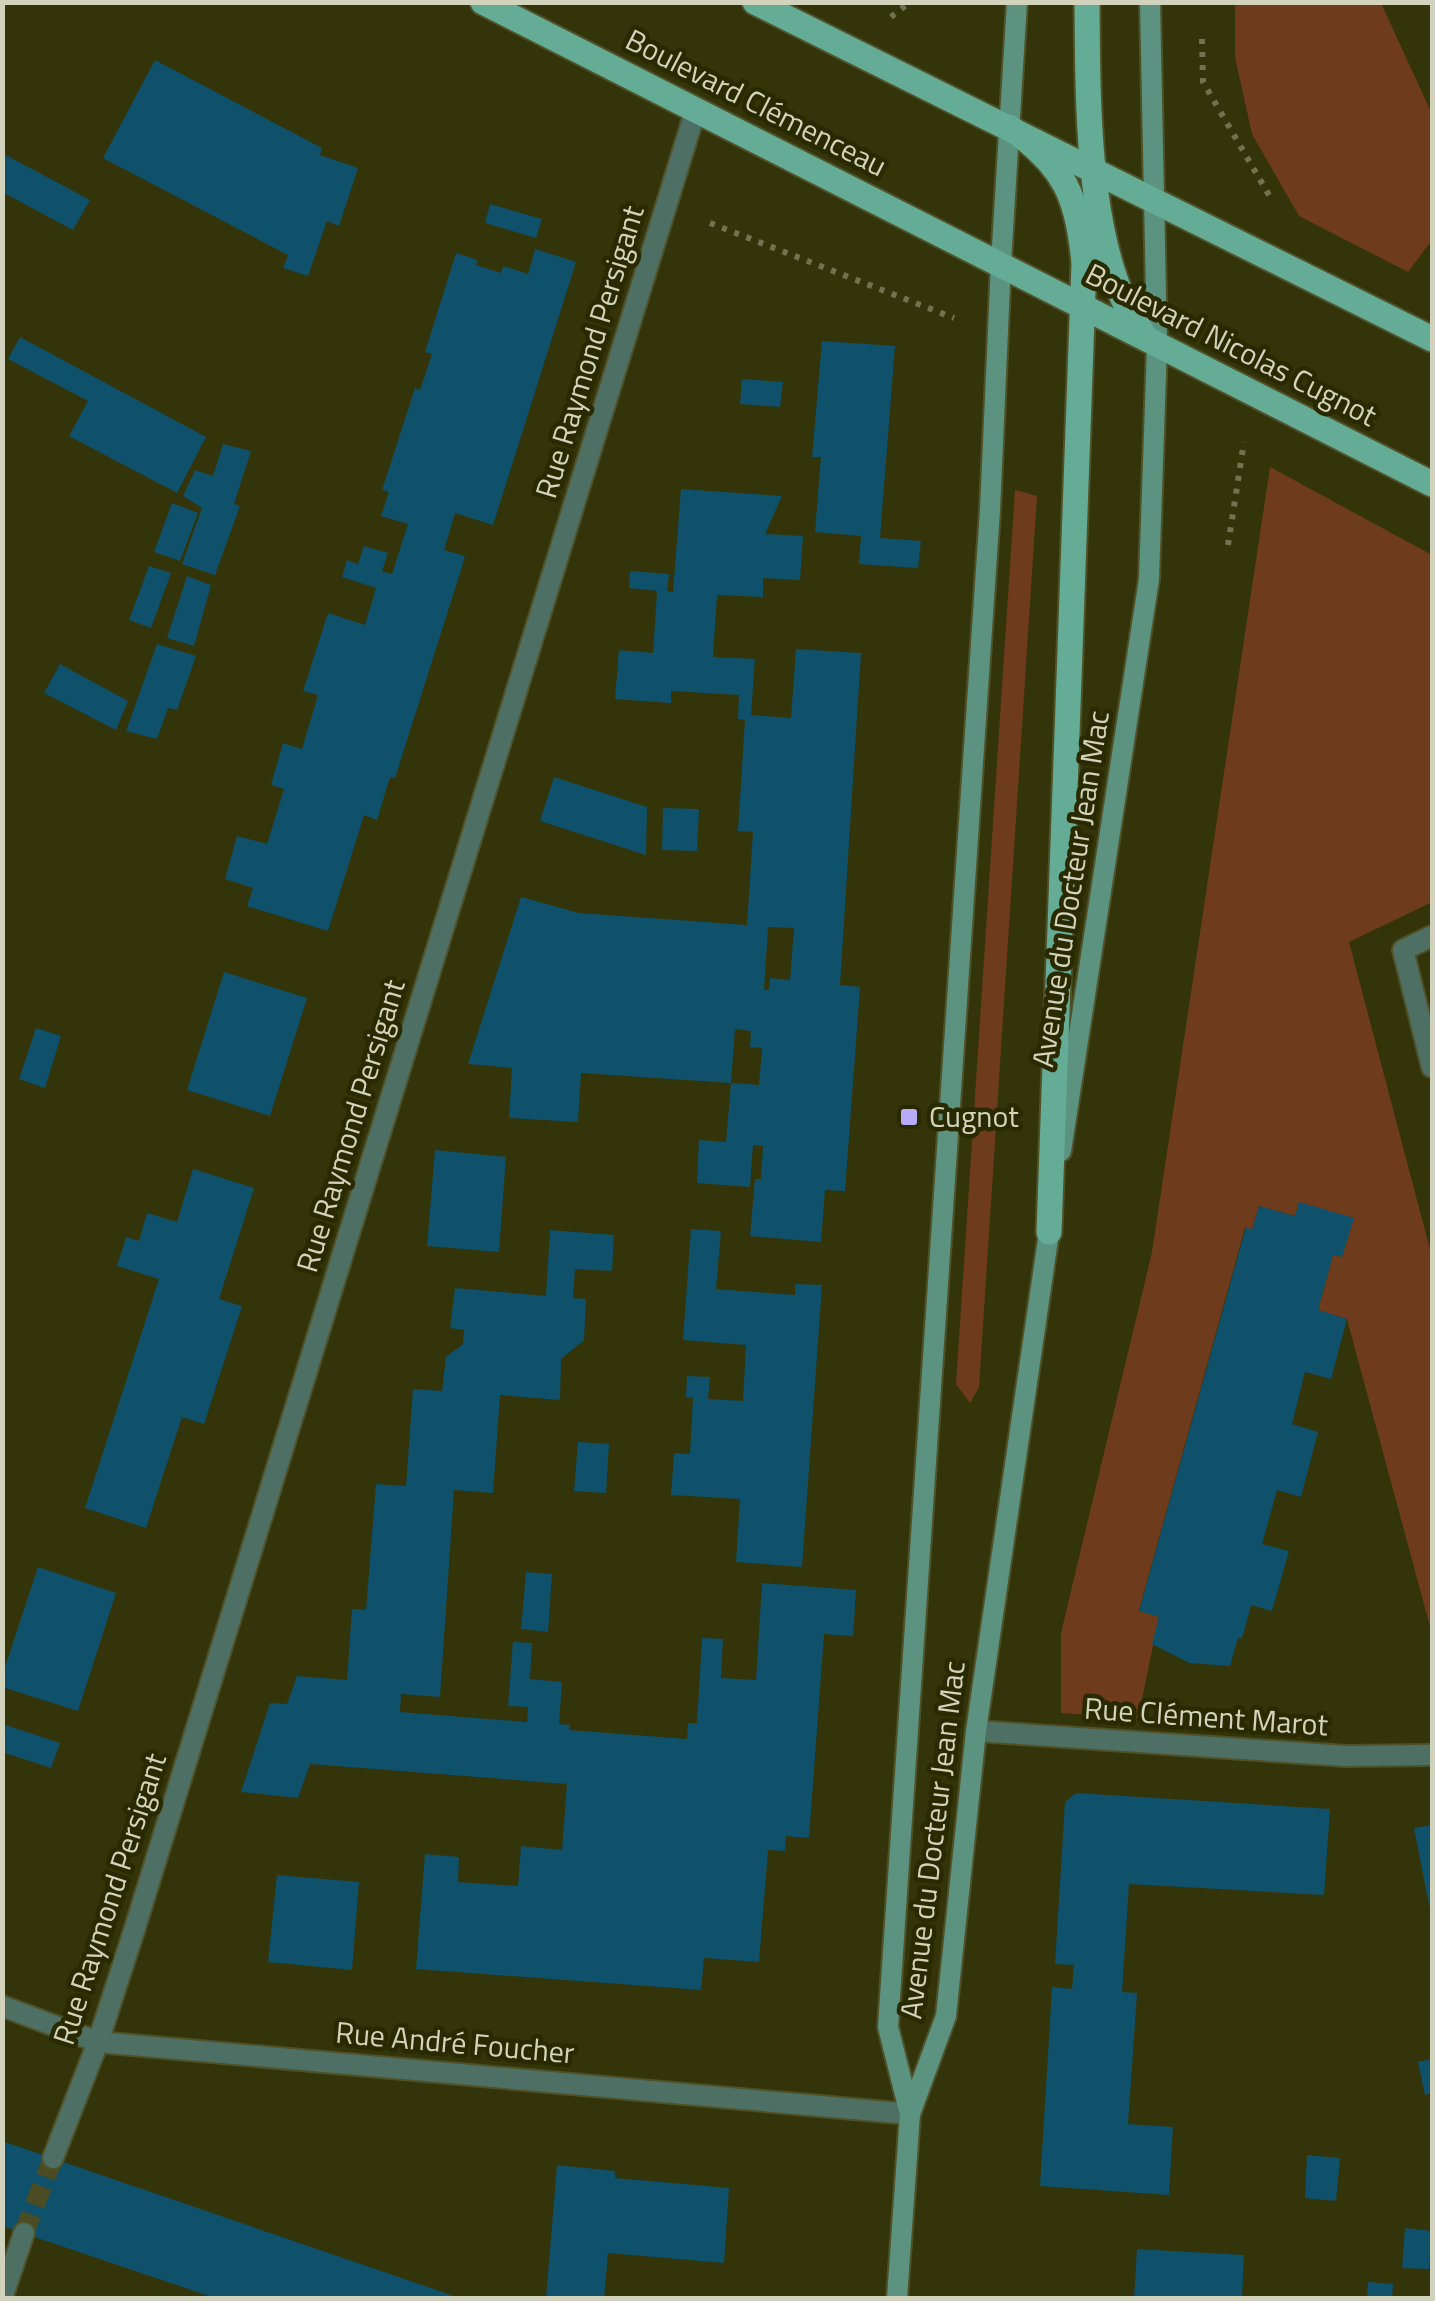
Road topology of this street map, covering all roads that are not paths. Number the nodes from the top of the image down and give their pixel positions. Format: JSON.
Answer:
{"nodes":[{"id":1,"x":482,"y":2,"type":"edge"},
{"id":2,"x":755,"y":2,"type":"edge"},
{"id":3,"x":1018,"y":2,"type":"edge"},
{"id":4,"x":1086,"y":2,"type":"edge"},
{"id":5,"x":1150,"y":2,"type":"edge"},
{"id":6,"x":696,"y":109,"type":"junction"},
{"id":7,"x":1009,"y":127,"type":"junction"},
{"id":8,"x":1093,"y":170,"type":"junction"},
{"id":9,"x":1156,"y":203,"type":"junction"},
{"id":10,"x":1001,"y":263,"type":"junction"},
{"id":11,"x":1084,"y":307,"type":"junction"},
{"id":12,"x":1432,"y":339,"type":"edge"},
{"id":13,"x":1152,"y":342,"type":"junction"},
{"id":14,"x":1432,"y":484,"type":"edge"},
{"id":15,"x":1432,"y":936,"type":"edge"},
{"id":16,"x":1432,"y":1067,"type":"edge"},
{"id":17,"x":1049,"y":1232,"type":"junction"},
{"id":18,"x":976,"y":1731,"type":"junction"},
{"id":19,"x":1432,"y":1755,"type":"edge"},
{"id":20,"x":2,"y":2006,"type":"edge"},
{"id":21,"x":98,"y":2042,"type":"junction"},
{"id":22,"x":910,"y":2114,"type":"junction"},
{"id":23,"x":52,"y":2158,"type":"tunnel mouth"},
{"id":24,"x":24,"y":2234,"type":"tunnel mouth"},
{"id":25,"x":2,"y":2298,"type":"edge"},
{"id":26,"x":897,"y":2298,"type":"edge"}],
"edges":[{"from":1,"to":6,"type":"main road","name":"Boulevard Clémenceau"},
{"from":2,"to":7,"type":"main road"},
{"from":3,"to":7,"type":"main road","name":"Avenue du Docteur Jean Mac"},
{"from":4,"to":8,"type":"main road"},
{"from":5,"to":9,"type":"main road","name":"Avenue du Docteur Jean Mac"},
{"from":6,"to":10,"type":"main road","name":"Boulevard Clémenceau"},
{"from":6,"to":21,"type":"street","name":"Rue Raymond Persigant"},
{"from":7,"to":8,"type":"main road"},
{"from":7,"to":10,"type":"main road","name":"Avenue du Docteur Jean Mac"},
{"from":7,"to":11,"type":"main road"},
{"from":8,"to":9,"type":"main road"},
{"from":8,"to":13,"type":"main road"},
{"from":9,"to":12,"type":"main road"},
{"from":9,"to":13,"type":"main road","name":"Avenue du Docteur Jean Mac"},
{"from":10,"to":11,"type":"main road","name":"Boulevard Nicolas Cugnot"},
{"from":10,"to":22,"type":"main road","name":"Avenue du Docteur Jean Mac"},
{"from":11,"to":13,"type":"main road","name":"Boulevard Nicolas Cugnot"},
{"from":11,"to":17,"type":"main road"},
{"from":13,"to":14,"type":"main road","name":"Boulevard Nicolas Cugnot"},
{"from":13,"to":17,"type":"main road","name":"Avenue du Docteur Jean Mac"},
{"from":15,"to":16,"type":"street"},
{"from":17,"to":18,"type":"main road","name":"Avenue du Docteur Jean Mac"},
{"from":18,"to":19,"type":"street","name":"Rue Clément Marot"},
{"from":18,"to":22,"type":"main road","name":"Avenue du Docteur Jean Mac"},
{"from":20,"to":21,"type":"street","name":"Rue André Foucher"},
{"from":21,"to":22,"type":"street","name":"Rue André Foucher"},
{"from":21,"to":23,"type":"street","name":"Rue Raymond Persigant"},
{"from":22,"to":26,"type":"main road"},
{"from":24,"to":25,"type":"street"}]}
